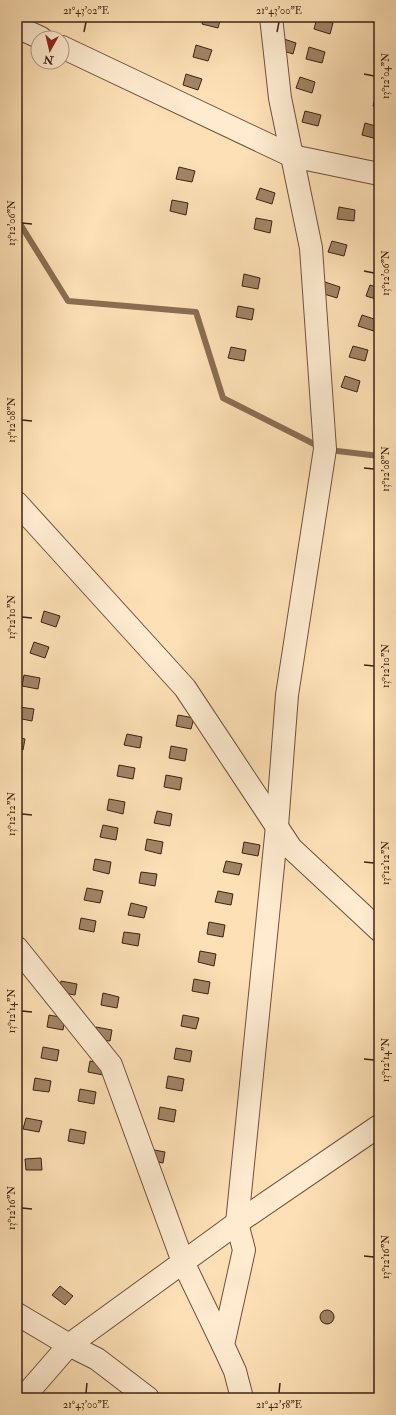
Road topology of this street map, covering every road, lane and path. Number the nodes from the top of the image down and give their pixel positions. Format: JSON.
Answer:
{"nodes":[{"id":1,"x":270,"y":17,"type":"edge"},
{"id":2,"x":17,"y":28,"type":"edge"},
{"id":3,"x":30,"y":33,"type":"edge"},
{"id":4,"x":70,"y":51,"type":"edge"},
{"id":5,"x":292,"y":156,"type":"junction"},
{"id":6,"x":379,"y":174,"type":"edge"},
{"id":7,"x":17,"y":503,"type":"edge"},
{"id":8,"x":277,"y":826,"type":"junction"},
{"id":9,"x":379,"y":930,"type":"edge"},
{"id":10,"x":17,"y":948,"type":"edge"},
{"id":11,"x":379,"y":1126,"type":"edge"},
{"id":12,"x":237,"y":1223,"type":"junction"},
{"id":13,"x":183,"y":1262,"type":"junction"},
{"id":14,"x":17,"y":1314,"type":"edge"},
{"id":15,"x":223,"y":1345,"type":"junction"},
{"id":16,"x":69,"y":1346,"type":"junction"},
{"id":17,"x":23,"y":1398,"type":"edge"},
{"id":18,"x":148,"y":1398,"type":"edge"},
{"id":19,"x":242,"y":1398,"type":"edge"}],
"edges":[{"from":1,"to":5,"type":"street"},
{"from":2,"to":3,"type":"street"},
{"from":4,"to":5,"type":"street"},
{"from":5,"to":6,"type":"street"},
{"from":5,"to":8,"type":"street"},
{"from":7,"to":8,"type":"street"},
{"from":8,"to":9,"type":"street"},
{"from":8,"to":12,"type":"street"},
{"from":10,"to":13,"type":"street"},
{"from":11,"to":12,"type":"street"},
{"from":12,"to":13,"type":"street"},
{"from":12,"to":15,"type":"street"},
{"from":13,"to":15,"type":"street"},
{"from":13,"to":16,"type":"street"},
{"from":14,"to":16,"type":"street"},
{"from":15,"to":19,"type":"street"},
{"from":16,"to":17,"type":"street"},
{"from":16,"to":18,"type":"street"}]}
